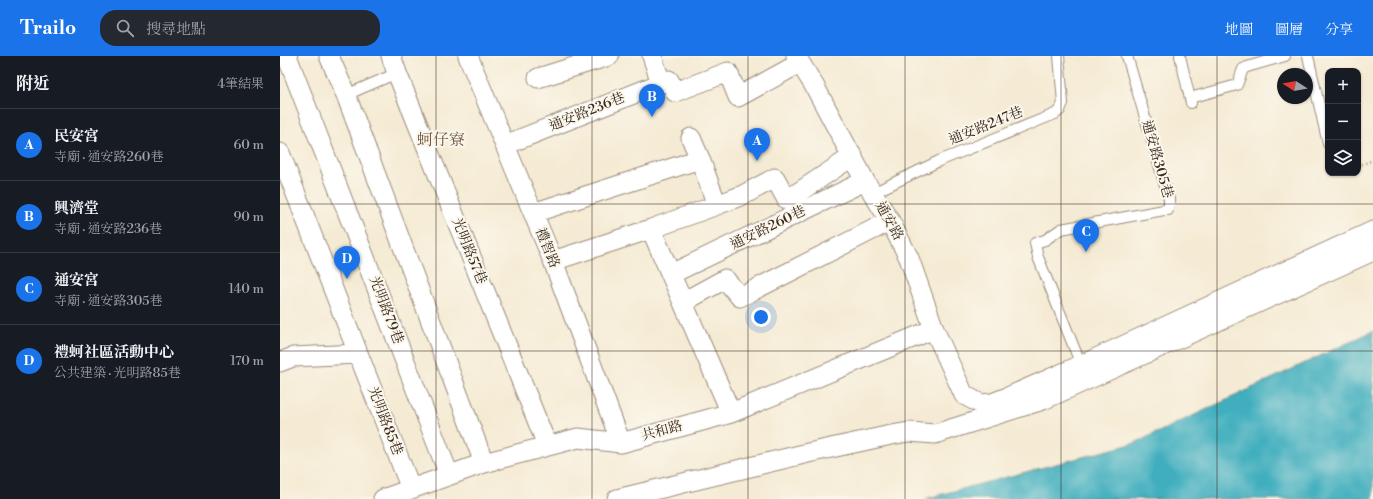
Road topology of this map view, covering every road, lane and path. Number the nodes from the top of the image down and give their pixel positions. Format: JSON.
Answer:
{"nodes":[{"id":1,"x":287,"y":56,"type":"edge"},
{"id":2,"x":329,"y":56,"type":"edge"},
{"id":3,"x":468,"y":56,"type":"edge"},
{"id":4,"x":609,"y":56,"type":"edge"},
{"id":5,"x":652,"y":56,"type":"edge"},
{"id":6,"x":1059,"y":56,"type":"edge"},
{"id":7,"x":1128,"y":56,"type":"edge"},
{"id":8,"x":1180,"y":56,"type":"edge"},
{"id":9,"x":1285,"y":56,"type":"edge"},
{"id":10,"x":1308,"y":56,"type":"edge"},
{"id":11,"x":798,"y":59,"type":"edge"},
{"id":12,"x":394,"y":65,"type":"edge"},
{"id":13,"x":538,"y":78,"type":"dead end"},
{"id":14,"x":661,"y":83,"type":"junction"},
{"id":15,"x":346,"y":95,"type":"junction"},
{"id":16,"x":691,"y":138,"type":"dead end"},
{"id":17,"x":1327,"y":140,"type":"edge"},
{"id":18,"x":505,"y":145,"type":"junction"},
{"id":19,"x":280,"y":153,"type":"edge"},
{"id":20,"x":853,"y":156,"type":"junction"},
{"id":21,"x":700,"y":159,"type":"junction"},
{"id":22,"x":1373,"y":160,"type":"edge"},
{"id":23,"x":1361,"y":165,"type":"edge"},
{"id":24,"x":869,"y":187,"type":"junction"},
{"id":25,"x":717,"y":205,"type":"junction"},
{"id":26,"x":533,"y":213,"type":"junction"},
{"id":27,"x":890,"y":221,"type":"junction"},
{"id":28,"x":651,"y":229,"type":"junction"},
{"id":29,"x":1373,"y":231,"type":"edge"},
{"id":30,"x":1373,"y":251,"type":"edge"},
{"id":31,"x":553,"y":261,"type":"junction"},
{"id":32,"x":671,"y":274,"type":"junction"},
{"id":33,"x":683,"y":302,"type":"junction"},
{"id":34,"x":934,"y":329,"type":"junction"},
{"id":35,"x":358,"y":354,"type":"junction"},
{"id":36,"x":280,"y":362,"type":"edge"},
{"id":37,"x":1081,"y":365,"type":"junction"},
{"id":38,"x":730,"y":413,"type":"junction"},
{"id":39,"x":621,"y":443,"type":"junction"},
{"id":40,"x":547,"y":445,"type":"junction"},
{"id":41,"x":484,"y":463,"type":"junction"},
{"id":42,"x":449,"y":475,"type":"junction"},
{"id":43,"x":411,"y":489,"type":"junction"},
{"id":44,"x":383,"y":499,"type":"edge"},
{"id":45,"x":617,"y":499,"type":"edge"}],
"edges":[{"from":1,"to":42,"type":"street","name":"光明路79巷"},
{"from":2,"to":15,"type":"street"},
{"from":3,"to":18,"type":"street","name":"禮智路"},
{"from":4,"to":13,"type":"street"},
{"from":5,"to":14,"type":"street"},
{"from":6,"to":24,"type":"lane","name":"通安路247巷"},
{"from":7,"to":37,"type":"lane","name":"通安路305巷"},
{"from":8,"to":9,"type":"lane"},
{"from":10,"to":17,"type":"lane"},
{"from":11,"to":14,"type":"street"},
{"from":11,"to":20,"type":"street","name":"通安路"},
{"from":12,"to":15,"type":"lane"},
{"from":12,"to":40,"type":"street","name":"光明路57巷"},
{"from":14,"to":18,"type":"street","name":"通安路236巷"},
{"from":15,"to":41,"type":"street"},
{"from":16,"to":21,"type":"street"},
{"from":18,"to":26,"type":"street","name":"禮智路"},
{"from":19,"to":35,"type":"street","name":"光明路85巷"},
{"from":20,"to":24,"type":"street","name":"通安路"},
{"from":20,"to":25,"type":"street"},
{"from":21,"to":25,"type":"street"},
{"from":21,"to":26,"type":"street"},
{"from":22,"to":23,"type":"path"},
{"from":24,"to":27,"type":"street","name":"通安路"},
{"from":24,"to":32,"type":"street","name":"通安路260巷"},
{"from":25,"to":28,"type":"street"},
{"from":26,"to":31,"type":"street","name":"禮智路"},
{"from":27,"to":33,"type":"street"},
{"from":27,"to":34,"type":"street","name":"通安路"},
{"from":28,"to":31,"type":"street"},
{"from":28,"to":32,"type":"street"},
{"from":29,"to":37,"type":"street"},
{"from":30,"to":45,"type":"street"},
{"from":31,"to":39,"type":"street","name":"禮智路"},
{"from":32,"to":33,"type":"street"},
{"from":33,"to":38,"type":"street"},
{"from":34,"to":37,"type":"street","name":"通安路"},
{"from":34,"to":38,"type":"street","name":"共和路"},
{"from":35,"to":36,"type":"street"},
{"from":35,"to":43,"type":"street","name":"光明路85巷"},
{"from":38,"to":39,"type":"street","name":"共和路"},
{"from":39,"to":40,"type":"street","name":"共和路"},
{"from":40,"to":41,"type":"street","name":"共和路"},
{"from":41,"to":42,"type":"street","name":"共和路"},
{"from":42,"to":43,"type":"street","name":"共和路"},
{"from":43,"to":44,"type":"street","name":"共和路"}]}
